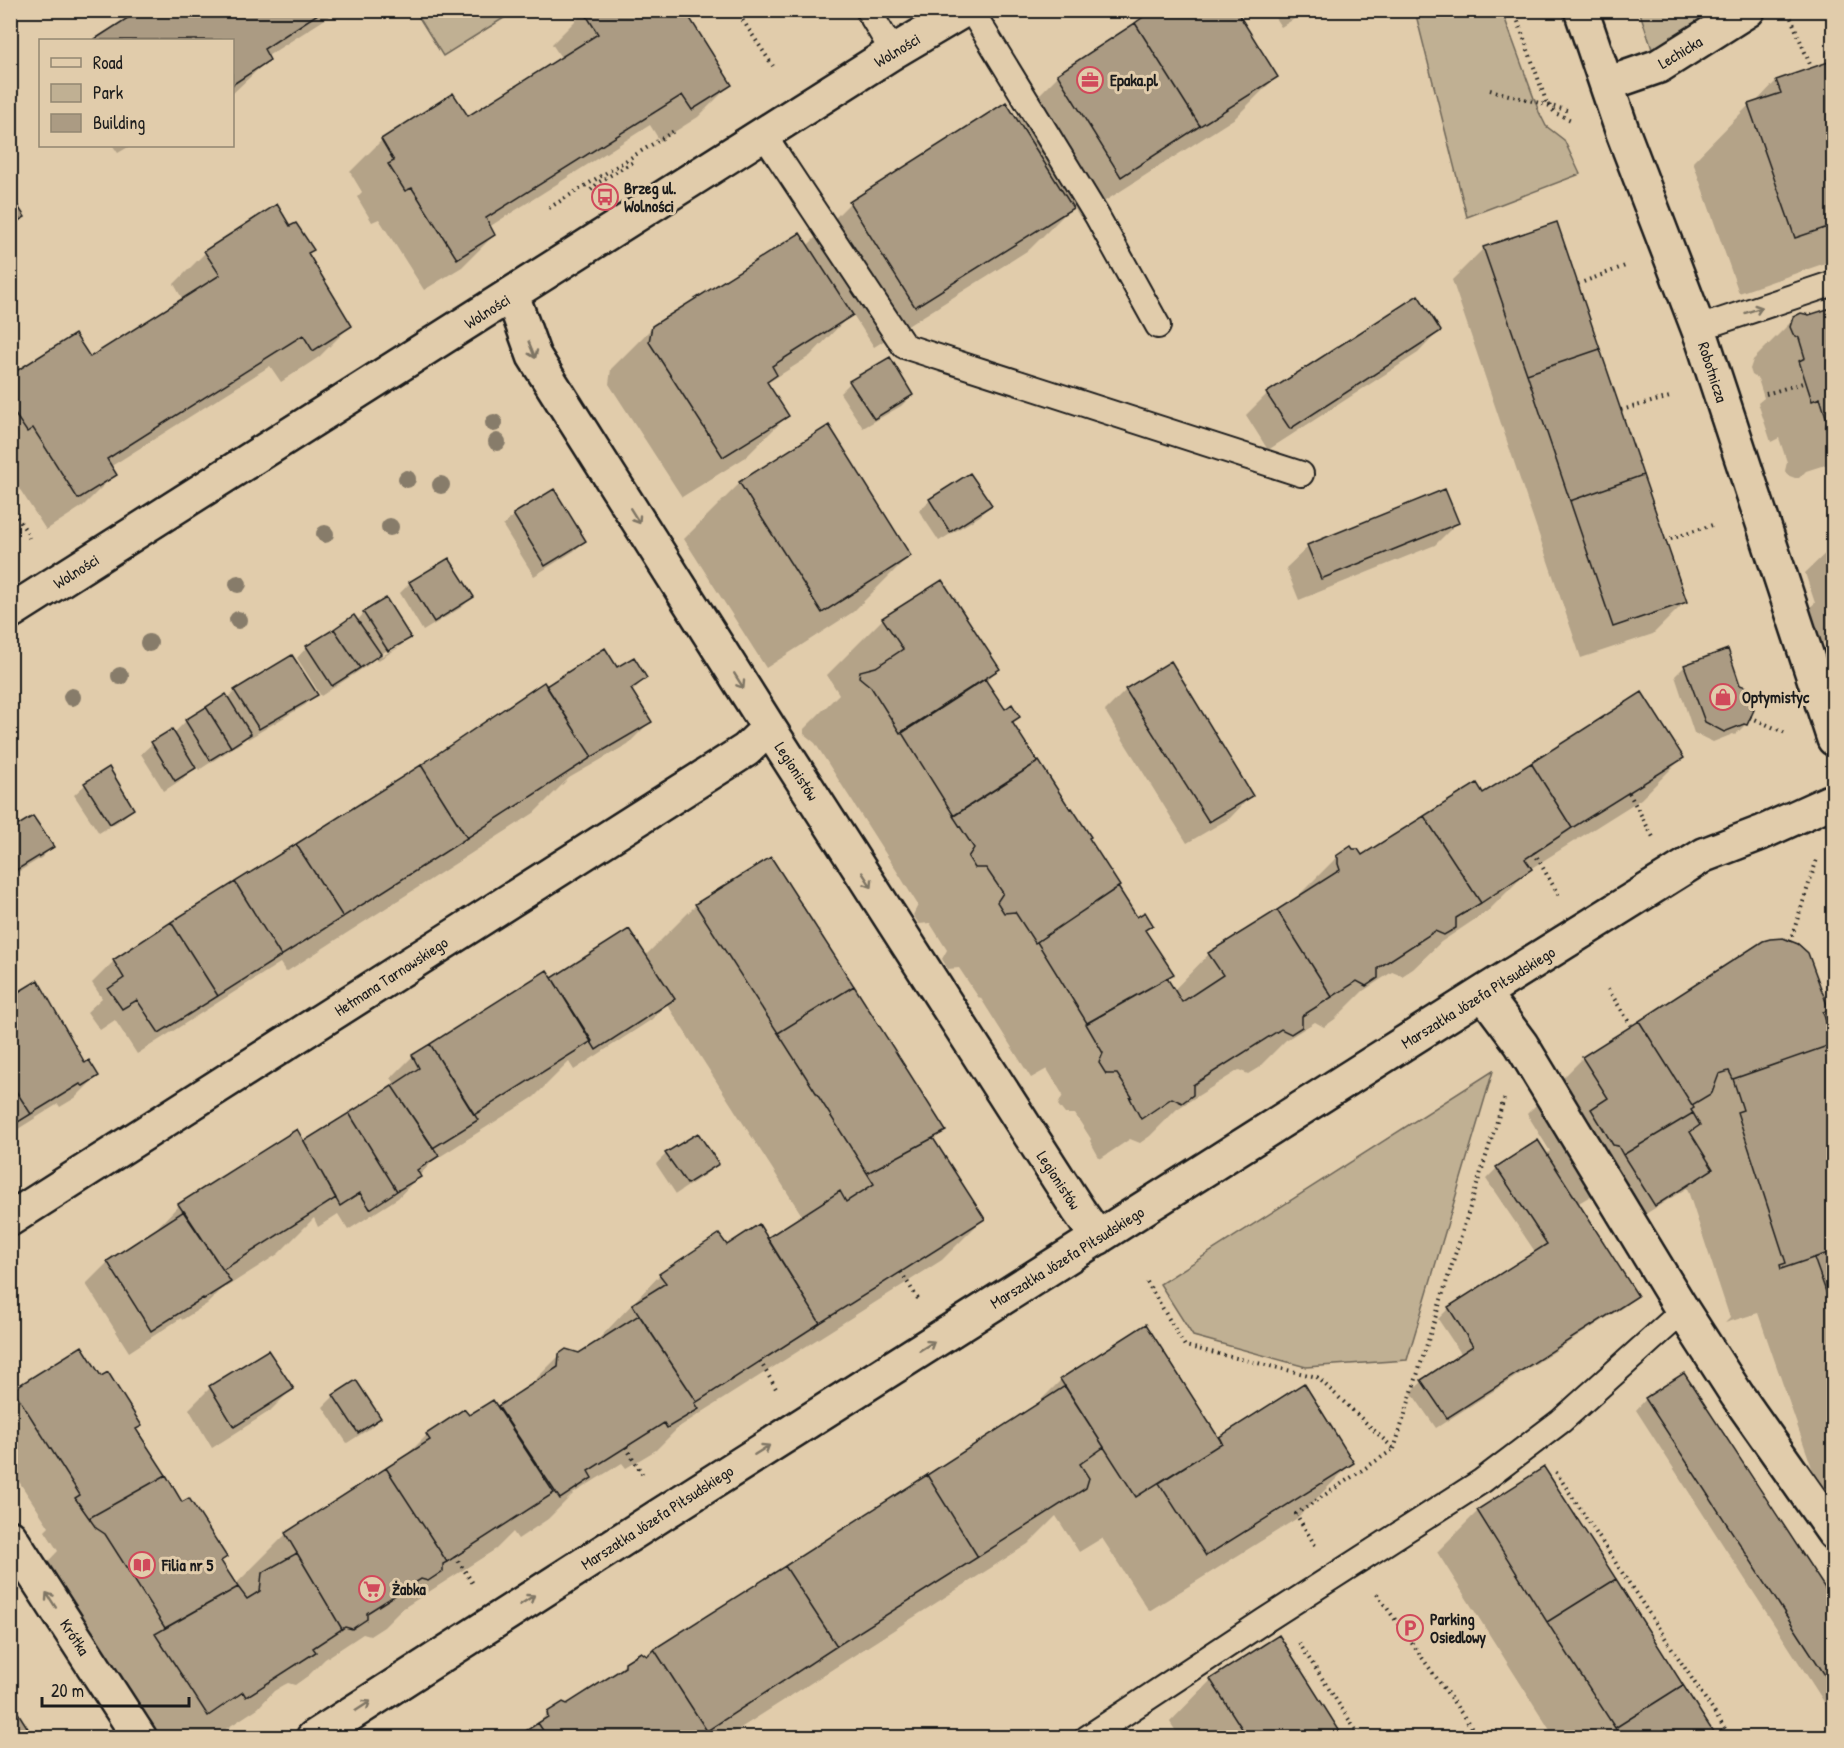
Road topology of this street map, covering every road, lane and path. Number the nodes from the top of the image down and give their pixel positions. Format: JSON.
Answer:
{"nodes":[{"id":1,"x":736,"y":10,"type":"edge"},
{"id":2,"x":868,"y":10,"type":"edge"},
{"id":3,"x":964,"y":10,"type":"edge"},
{"id":4,"x":971,"y":10,"type":"edge"},
{"id":5,"x":1514,"y":10,"type":"edge"},
{"id":6,"x":1581,"y":10,"type":"edge"},
{"id":7,"x":1748,"y":10,"type":"edge"},
{"id":8,"x":1790,"y":14,"type":"dead end"},
{"id":9,"x":893,"y":52,"type":"junction"},
{"id":10,"x":773,"y":66,"type":"dead end"},
{"id":11,"x":1811,"y":67,"type":"dead end"},
{"id":12,"x":1607,"y":84,"type":"junction"},
{"id":13,"x":1490,"y":90,"type":"dead end"},
{"id":14,"x":1571,"y":111,"type":"dead end"},
{"id":15,"x":1571,"y":120,"type":"dead end"},
{"id":16,"x":674,"y":131,"type":"dead end"},
{"id":17,"x":764,"y":135,"type":"junction"},
{"id":18,"x":549,"y":207,"type":"dead end"},
{"id":19,"x":1625,"y":266,"type":"dead end"},
{"id":20,"x":1833,"y":283,"type":"edge"},
{"id":21,"x":1578,"y":284,"type":"dead end"},
{"id":22,"x":512,"y":295,"type":"junction"},
{"id":23,"x":1158,"y":326,"type":"dead end"},
{"id":24,"x":1699,"y":328,"type":"junction"},
{"id":25,"x":1806,"y":382,"type":"dead end"},
{"id":26,"x":1774,"y":391,"type":"dead end"},
{"id":27,"x":1670,"y":397,"type":"dead end"},
{"id":28,"x":1621,"y":410,"type":"dead end"},
{"id":29,"x":1301,"y":474,"type":"dead end"},
{"id":30,"x":10,"y":507,"type":"edge"},
{"id":31,"x":1715,"y":524,"type":"dead end"},
{"id":32,"x":29,"y":538,"type":"dead end"},
{"id":33,"x":1665,"y":540,"type":"dead end"},
{"id":34,"x":10,"y":612,"type":"edge"},
{"id":35,"x":1750,"y":717,"type":"dead end"},
{"id":36,"x":769,"y":728,"type":"junction"},
{"id":37,"x":1789,"y":735,"type":"dead end"},
{"id":38,"x":1833,"y":739,"type":"edge"},
{"id":39,"x":1629,"y":793,"type":"dead end"},
{"id":40,"x":1833,"y":800,"type":"edge"},
{"id":41,"x":1656,"y":843,"type":"dead end"},
{"id":42,"x":1534,"y":852,"type":"dead end"},
{"id":43,"x":1817,"y":859,"type":"dead end"},
{"id":44,"x":1563,"y":903,"type":"dead end"},
{"id":45,"x":1790,"y":942,"type":"dead end"},
{"id":46,"x":1608,"y":989,"type":"dead end"},
{"id":47,"x":1483,"y":993,"type":"junction"},
{"id":48,"x":1631,"y":1025,"type":"dead end"},
{"id":49,"x":1521,"y":1044,"type":"junction"},
{"id":50,"x":10,"y":1219,"type":"edge"},
{"id":51,"x":1098,"y":1238,"type":"junction"},
{"id":52,"x":901,"y":1272,"type":"dead end"},
{"id":53,"x":1147,"y":1282,"type":"dead end"},
{"id":54,"x":925,"y":1310,"type":"dead end"},
{"id":55,"x":1683,"y":1311,"type":"junction"},
{"id":56,"x":760,"y":1361,"type":"dead end"},
{"id":57,"x":784,"y":1401,"type":"dead end"},
{"id":58,"x":1536,"y":1442,"type":"junction"},
{"id":59,"x":626,"y":1447,"type":"dead end"},
{"id":60,"x":1394,"y":1449,"type":"junction"},
{"id":61,"x":650,"y":1487,"type":"dead end"},
{"id":62,"x":1833,"y":1533,"type":"edge"},
{"id":63,"x":10,"y":1537,"type":"edge"},
{"id":64,"x":455,"y":1556,"type":"dead end"},
{"id":65,"x":1355,"y":1563,"type":"junction"},
{"id":66,"x":1335,"y":1577,"type":"junction"},
{"id":67,"x":480,"y":1594,"type":"dead end"},
{"id":68,"x":1278,"y":1612,"type":"junction"},
{"id":69,"x":140,"y":1737,"type":"edge"},
{"id":70,"x":313,"y":1737,"type":"edge"},
{"id":71,"x":1087,"y":1737,"type":"edge"},
{"id":72,"x":1361,"y":1737,"type":"edge"},
{"id":73,"x":1479,"y":1737,"type":"edge"},
{"id":74,"x":1731,"y":1737,"type":"edge"}],
"edges":[{"from":1,"to":10,"type":"path"},
{"from":2,"to":9,"type":"lane"},
{"from":3,"to":9,"type":"street","name":"Wolności"},
{"from":4,"to":23,"type":"lane"},
{"from":5,"to":15,"type":"path"},
{"from":6,"to":12,"type":"street","name":"Robotnicza"},
{"from":7,"to":12,"type":"street","name":"Lechicka"},
{"from":8,"to":11,"type":"path"},
{"from":9,"to":17,"type":"street","name":"Wolności"},
{"from":12,"to":24,"type":"street","name":"Robotnicza"},
{"from":13,"to":14,"type":"path"},
{"from":16,"to":18,"type":"path"},
{"from":17,"to":22,"type":"street","name":"Wolności"},
{"from":17,"to":29,"type":"lane"},
{"from":19,"to":21,"type":"path"},
{"from":24,"to":20,"type":"lane","one_way":true},
{"from":22,"to":34,"type":"street","name":"Wolności"},
{"from":22,"to":36,"type":"street","name":"Legionistów","one_way":true},
{"from":24,"to":38,"type":"street","name":"Robotnicza"},
{"from":25,"to":26,"type":"path"},
{"from":27,"to":28,"type":"path"},
{"from":30,"to":32,"type":"path"},
{"from":31,"to":33,"type":"path"},
{"from":35,"to":37,"type":"path"},
{"from":36,"to":50,"type":"street","name":"Hetmana Tarnowskiego"},
{"from":36,"to":51,"type":"street","name":"Legionistów","one_way":true},
{"from":39,"to":41,"type":"path"},
{"from":40,"to":47,"type":"street","name":"Marszałka Józefa Piłsudskiego"},
{"from":42,"to":44,"type":"path"},
{"from":43,"to":45,"type":"path"},
{"from":46,"to":48,"type":"path"},
{"from":47,"to":49,"type":"street"},
{"from":47,"to":51,"type":"street","name":"Marszałka Józefa Piłsudskiego"},
{"from":49,"to":55,"type":"street"},
{"from":49,"to":60,"type":"path"},
{"from":70,"to":51,"type":"street","name":"Marszałka Józefa Piłsudskiego","one_way":true},
{"from":52,"to":54,"type":"path"},
{"from":53,"to":60,"type":"path"},
{"from":55,"to":58,"type":"lane"},
{"from":55,"to":62,"type":"street"},
{"from":56,"to":57,"type":"path"},
{"from":58,"to":65,"type":"lane"},
{"from":58,"to":74,"type":"path"},
{"from":59,"to":61,"type":"path"},
{"from":60,"to":66,"type":"path"},
{"from":69,"to":63,"type":"street","name":"Krótka","one_way":true},
{"from":64,"to":67,"type":"path"},
{"from":65,"to":66,"type":"lane"},
{"from":65,"to":73,"type":"path"},
{"from":66,"to":68,"type":"lane"},
{"from":68,"to":71,"type":"lane"},
{"from":68,"to":72,"type":"path"}]}
